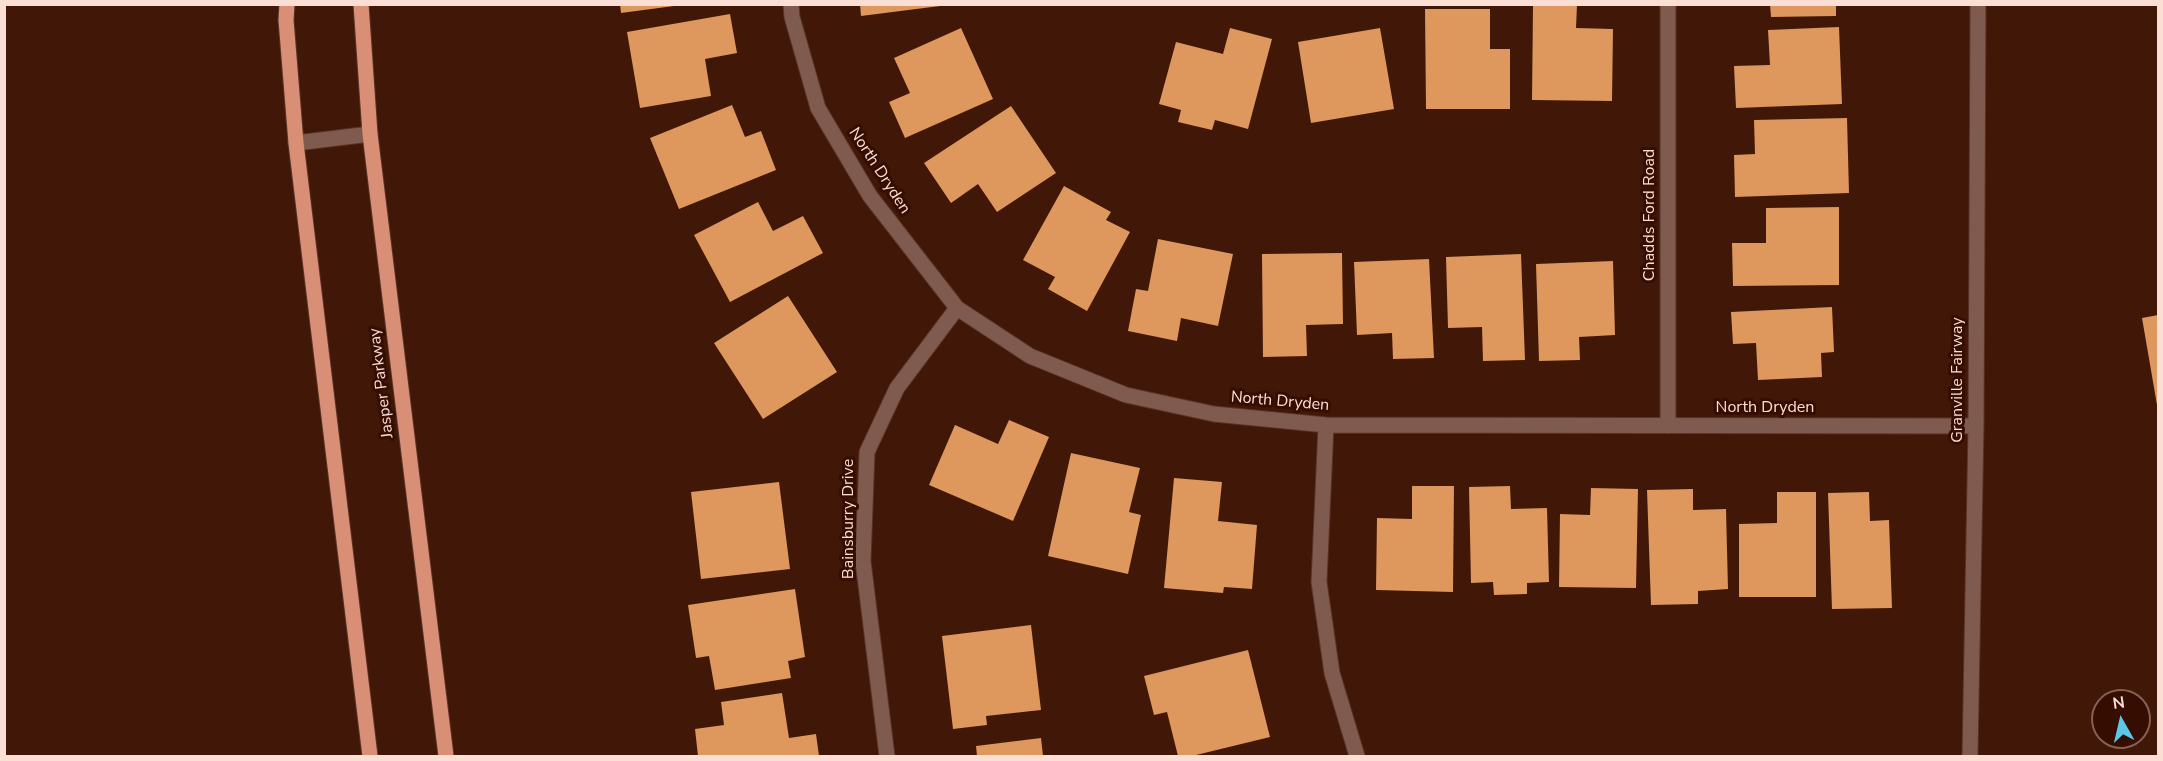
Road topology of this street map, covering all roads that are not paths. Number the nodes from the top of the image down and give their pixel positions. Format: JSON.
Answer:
{"nodes":[{"id":1,"x":287,"y":4,"type":"edge"},
{"id":2,"x":361,"y":4,"type":"edge"},
{"id":3,"x":790,"y":4,"type":"edge"},
{"id":4,"x":1668,"y":4,"type":"edge"},
{"id":5,"x":1978,"y":4,"type":"edge"},
{"id":6,"x":370,"y":134,"type":"junction"},
{"id":7,"x":296,"y":143,"type":"junction"},
{"id":8,"x":957,"y":308,"type":"junction"},
{"id":9,"x":1326,"y":425,"type":"junction"},
{"id":10,"x":1668,"y":426,"type":"junction"},
{"id":11,"x":1976,"y":426,"type":"junction"},
{"id":12,"x":370,"y":756,"type":"edge"},
{"id":13,"x":446,"y":756,"type":"edge"},
{"id":14,"x":887,"y":756,"type":"edge"},
{"id":15,"x":1357,"y":756,"type":"edge"},
{"id":16,"x":1970,"y":756,"type":"edge"}],
"edges":[{"from":1,"to":7,"type":"main road"},
{"from":2,"to":6,"type":"main road","name":"Jasper Parkway"},
{"from":3,"to":8,"type":"street","name":"North Dryden"},
{"from":4,"to":10,"type":"street","name":"Chadds Ford Road"},
{"from":5,"to":11,"type":"street","name":"Granville Fairway"},
{"from":6,"to":7,"type":"street"},
{"from":6,"to":13,"type":"main road","name":"Jasper Parkway"},
{"from":7,"to":12,"type":"main road"},
{"from":8,"to":9,"type":"street","name":"North Dryden"},
{"from":8,"to":14,"type":"street","name":"Bainsburry Drive"},
{"from":9,"to":10,"type":"street","name":"North Dryden"},
{"from":9,"to":15,"type":"street"},
{"from":10,"to":11,"type":"street","name":"North Dryden"},
{"from":11,"to":16,"type":"street","name":"Granville Fairway"}]}
